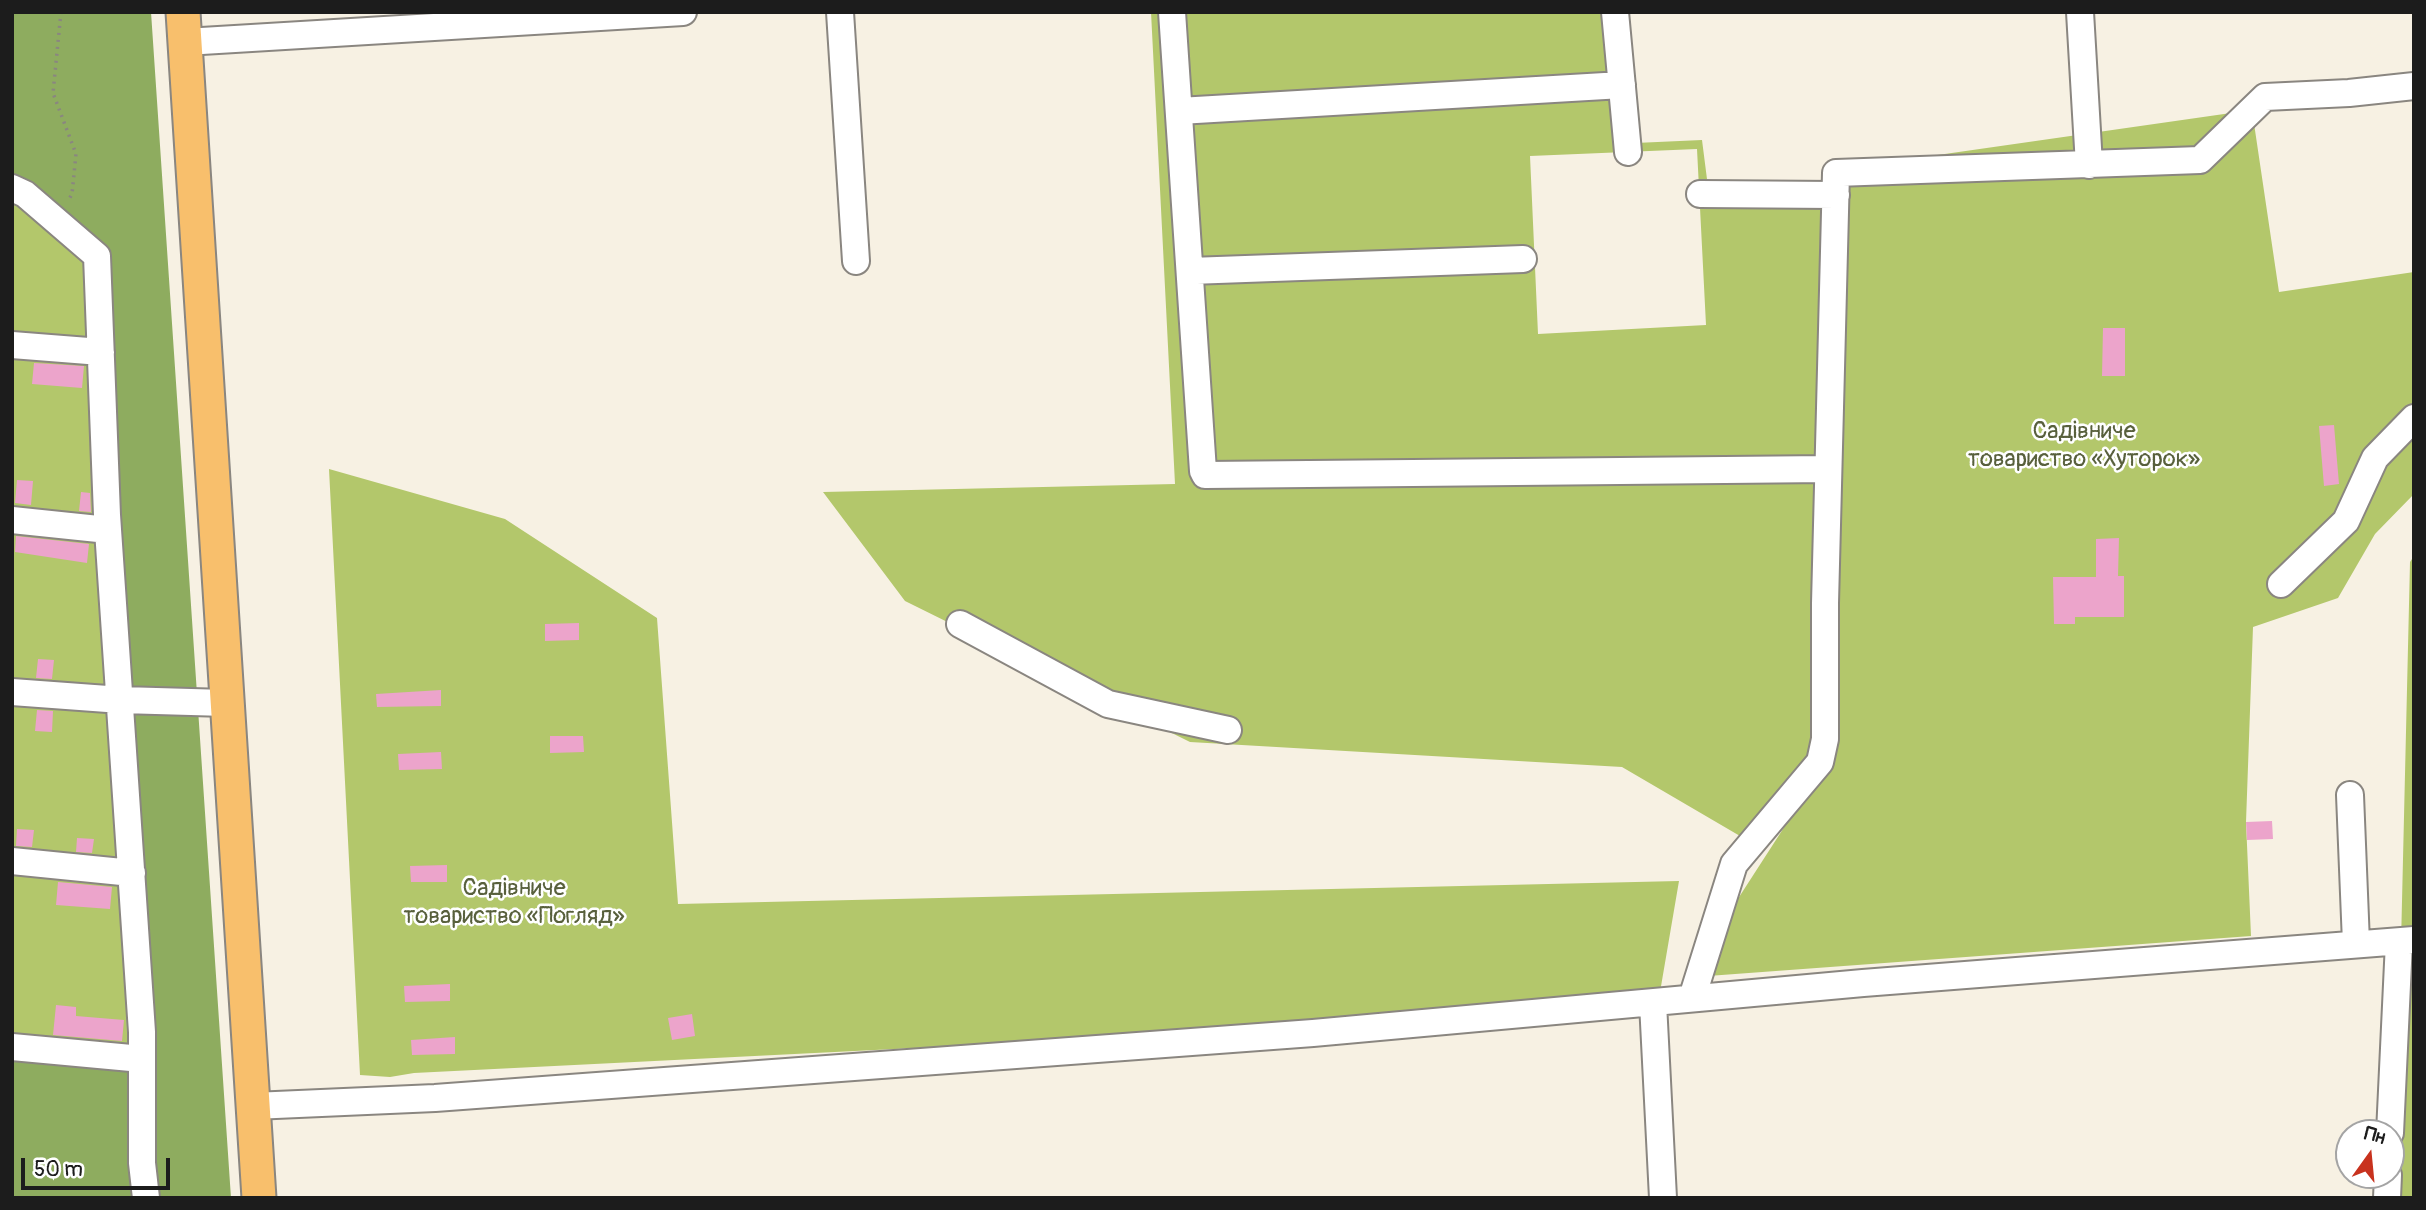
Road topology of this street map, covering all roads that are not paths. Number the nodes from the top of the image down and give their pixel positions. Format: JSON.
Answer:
{"nodes":[{"id":1,"x":683,"y":12,"type":"edge"},
{"id":2,"x":840,"y":12,"type":"edge"},
{"id":3,"x":1172,"y":12,"type":"edge"},
{"id":4,"x":1615,"y":12,"type":"edge"},
{"id":5,"x":2080,"y":12,"type":"edge"},
{"id":6,"x":184,"y":27,"type":"edge"},
{"id":7,"x":1622,"y":85,"type":"junction"},
{"id":8,"x":2414,"y":86,"type":"edge"},
{"id":9,"x":1179,"y":111,"type":"junction"},
{"id":10,"x":1628,"y":152,"type":"dead end"},
{"id":11,"x":2089,"y":165,"type":"junction"},
{"id":12,"x":12,"y":188,"type":"edge"},
{"id":13,"x":1700,"y":194,"type":"dead end"},
{"id":14,"x":1836,"y":195,"type":"junction"},
{"id":15,"x":1523,"y":259,"type":"dead end"},
{"id":16,"x":856,"y":261,"type":"dead end"},
{"id":17,"x":1190,"y":271,"type":"junction"},
{"id":18,"x":12,"y":345,"type":"edge"},
{"id":19,"x":101,"y":352,"type":"junction"},
{"id":20,"x":2414,"y":418,"type":"edge"},
{"id":21,"x":1828,"y":469,"type":"junction"},
{"id":22,"x":12,"y":520,"type":"edge"},
{"id":23,"x":108,"y":530,"type":"junction"},
{"id":24,"x":2281,"y":584,"type":"dead end"},
{"id":25,"x":960,"y":624,"type":"dead end"},
{"id":26,"x":12,"y":692,"type":"edge"},
{"id":27,"x":121,"y":700,"type":"junction"},
{"id":28,"x":226,"y":703,"type":"junction"},
{"id":29,"x":1228,"y":730,"type":"dead end"},
{"id":30,"x":2350,"y":795,"type":"dead end"},
{"id":31,"x":12,"y":860,"type":"edge"},
{"id":32,"x":132,"y":873,"type":"junction"},
{"id":33,"x":2406,"y":941,"type":"edge"},
{"id":34,"x":2356,"y":943,"type":"junction"},
{"id":35,"x":1692,"y":998,"type":"junction"},
{"id":36,"x":1654,"y":1003,"type":"junction"},
{"id":37,"x":12,"y":1047,"type":"edge"},
{"id":38,"x":142,"y":1059,"type":"junction"},
{"id":39,"x":253,"y":1106,"type":"junction"},
{"id":40,"x":2391,"y":1119,"type":"edge"},
{"id":41,"x":146,"y":1198,"type":"edge"},
{"id":42,"x":259,"y":1198,"type":"edge"},
{"id":43,"x":1663,"y":1198,"type":"edge"}],
"edges":[{"from":1,"to":6,"type":"street"},
{"from":2,"to":16,"type":"street"},
{"from":3,"to":9,"type":"street"},
{"from":4,"to":7,"type":"street"},
{"from":5,"to":11,"type":"street"},
{"from":6,"to":28,"type":"main road"},
{"from":7,"to":9,"type":"street"},
{"from":7,"to":10,"type":"street"},
{"from":8,"to":11,"type":"street"},
{"from":9,"to":17,"type":"street"},
{"from":11,"to":14,"type":"street"},
{"from":12,"to":19,"type":"street"},
{"from":13,"to":14,"type":"street"},
{"from":14,"to":21,"type":"street"},
{"from":15,"to":17,"type":"street"},
{"from":17,"to":21,"type":"street"},
{"from":18,"to":19,"type":"street"},
{"from":19,"to":23,"type":"street"},
{"from":20,"to":24,"type":"street"},
{"from":21,"to":35,"type":"street"},
{"from":22,"to":23,"type":"street"},
{"from":23,"to":27,"type":"street"},
{"from":25,"to":29,"type":"street"},
{"from":26,"to":27,"type":"street"},
{"from":27,"to":28,"type":"street"},
{"from":27,"to":32,"type":"street"},
{"from":28,"to":39,"type":"main road"},
{"from":30,"to":34,"type":"street"},
{"from":31,"to":32,"type":"street"},
{"from":32,"to":38,"type":"street"},
{"from":33,"to":34,"type":"street"},
{"from":33,"to":40,"type":"street"},
{"from":34,"to":35,"type":"street"},
{"from":35,"to":36,"type":"street"},
{"from":36,"to":39,"type":"street"},
{"from":36,"to":43,"type":"street"},
{"from":37,"to":38,"type":"street"},
{"from":38,"to":41,"type":"street"},
{"from":39,"to":42,"type":"main road"}]}
